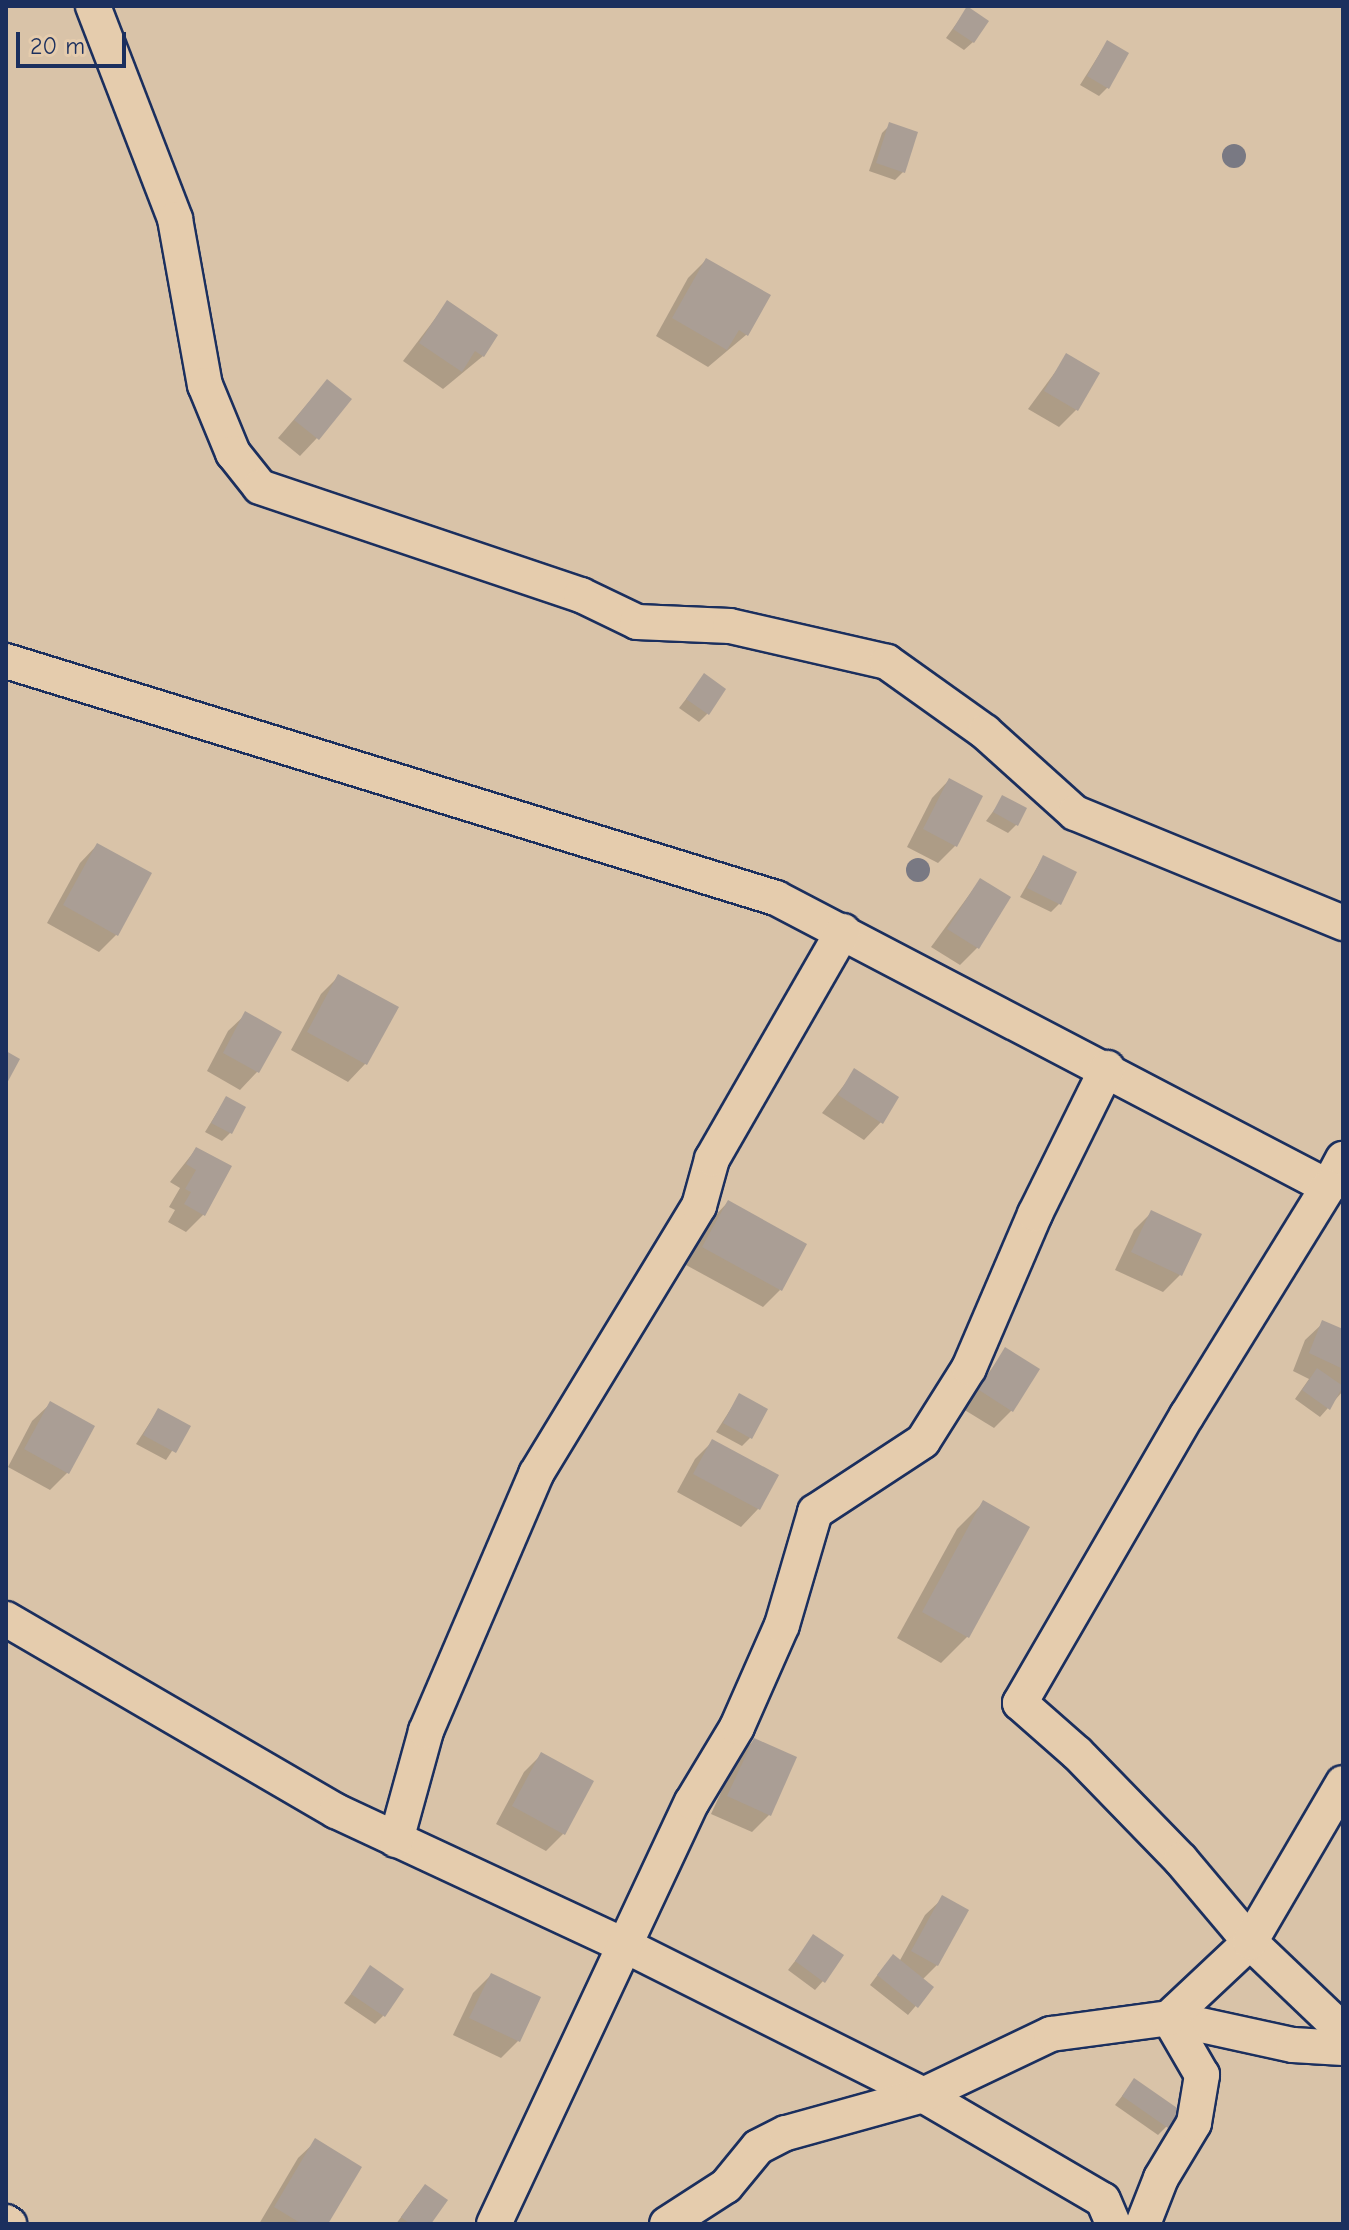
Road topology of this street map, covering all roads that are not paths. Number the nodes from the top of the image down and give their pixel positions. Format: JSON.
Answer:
{"nodes":[{"id":1,"x":93,"y":6,"type":"edge"},
{"id":2,"x":6,"y":661,"type":"edge"},
{"id":3,"x":1343,"y":923,"type":"edge"},
{"id":4,"x":843,"y":931,"type":"junction"},
{"id":5,"x":1107,"y":1068,"type":"junction"},
{"id":6,"x":1335,"y":1173,"type":"edge"},
{"id":7,"x":6,"y":1619,"type":"edge"},
{"id":8,"x":1343,"y":1783,"type":"edge"},
{"id":9,"x":396,"y":1840,"type":"junction"},
{"id":10,"x":1250,"y":1942,"type":"junction"},
{"id":11,"x":626,"y":1946,"type":"junction"},
{"id":12,"x":1169,"y":2018,"type":"junction"},
{"id":13,"x":1343,"y":2031,"type":"edge"},
{"id":14,"x":1343,"y":2048,"type":"edge"},
{"id":15,"x":923,"y":2095,"type":"junction"},
{"id":16,"x":494,"y":2224,"type":"edge"},
{"id":17,"x":667,"y":2224,"type":"edge"},
{"id":18,"x":1113,"y":2224,"type":"edge"},
{"id":19,"x":1143,"y":2224,"type":"edge"}],
"edges":[{"from":1,"to":3,"type":"street"},
{"from":2,"to":4,"type":"street"},
{"from":4,"to":5,"type":"street"},
{"from":4,"to":9,"type":"street"},
{"from":5,"to":6,"type":"street"},
{"from":5,"to":11,"type":"street"},
{"from":6,"to":10,"type":"street"},
{"from":7,"to":9,"type":"street"},
{"from":8,"to":10,"type":"street"},
{"from":9,"to":11,"type":"street"},
{"from":10,"to":12,"type":"street"},
{"from":10,"to":13,"type":"street"},
{"from":11,"to":15,"type":"street"},
{"from":11,"to":16,"type":"street"},
{"from":12,"to":14,"type":"street"},
{"from":12,"to":15,"type":"street"},
{"from":12,"to":19,"type":"street"},
{"from":15,"to":17,"type":"street"},
{"from":15,"to":18,"type":"street"}]}
